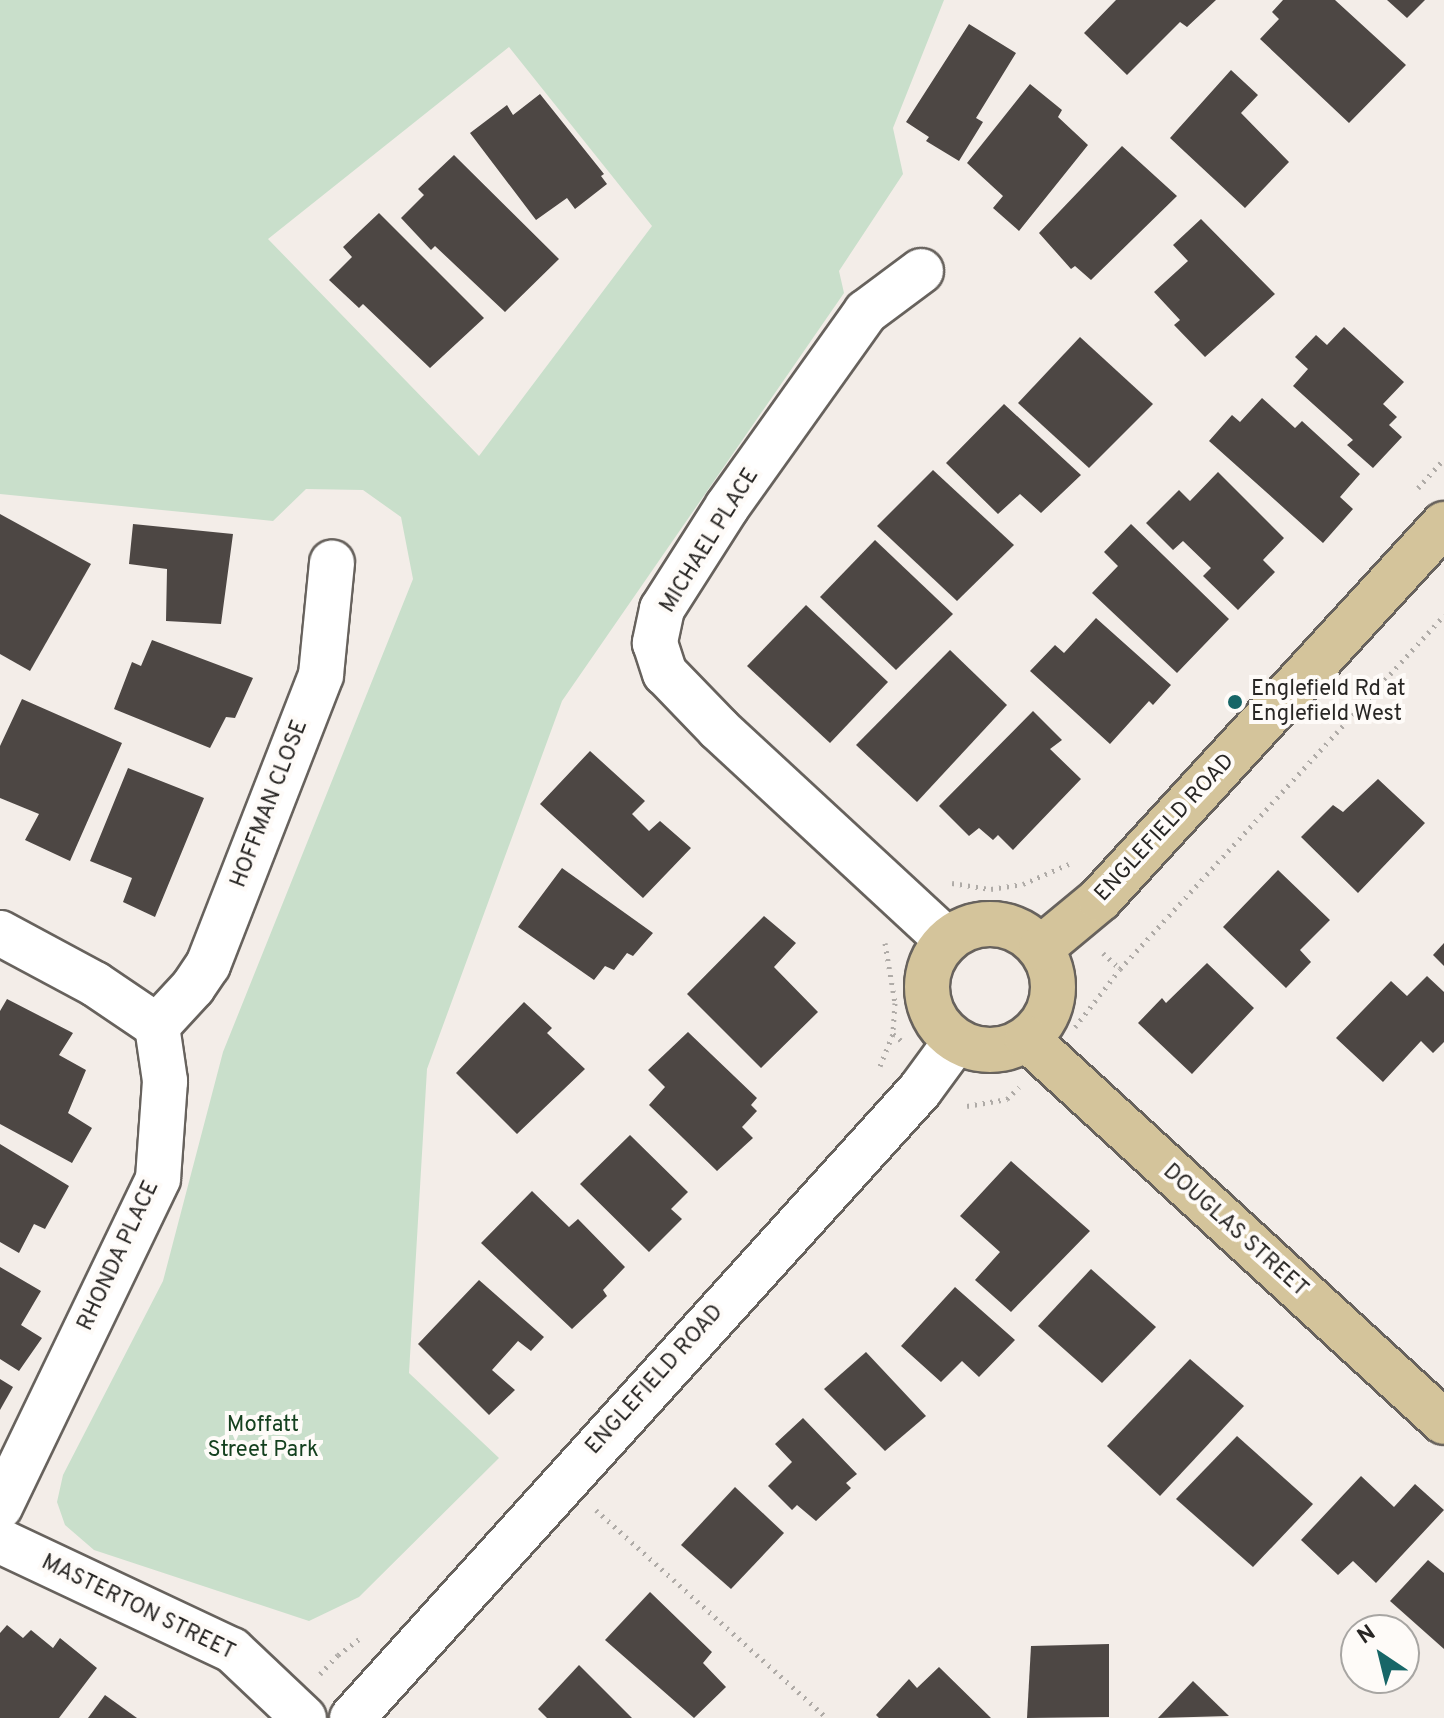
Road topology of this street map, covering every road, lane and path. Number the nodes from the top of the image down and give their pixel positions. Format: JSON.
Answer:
{"nodes":[{"id":1,"x":921,"y":271,"type":"dead end"},
{"id":2,"x":1444,"y":459,"type":"edge"},
{"id":3,"x":1413,"y":493,"type":"dead end"},
{"id":4,"x":1444,"y":524,"type":"edge"},
{"id":5,"x":332,"y":563,"type":"dead end"},
{"id":6,"x":1444,"y":615,"type":"edge"},
{"id":7,"x":1076,"y":860,"type":"dead end"},
{"id":8,"x":933,"y":927,"type":"junction"},
{"id":9,"x":0,"y":933,"type":"edge"},
{"id":10,"x":1041,"y":948,"type":"junction"},
{"id":11,"x":157,"y":1026,"type":"junction"},
{"id":12,"x":1037,"y":1049,"type":"junction"},
{"id":13,"x":946,"y":1056,"type":"junction"},
{"id":14,"x":959,"y":1114,"type":"dead end"},
{"id":15,"x":1444,"y":1422,"type":"edge"},
{"id":16,"x":603,"y":1499,"type":"dead end"},
{"id":17,"x":0,"y":1507,"type":"edge"},
{"id":18,"x":595,"y":1508,"type":"junction"},
{"id":19,"x":584,"y":1520,"type":"dead end"},
{"id":20,"x":0,"y":1541,"type":"edge"},
{"id":21,"x":304,"y":1718,"type":"edge"},
{"id":22,"x":352,"y":1718,"type":"edge"},
{"id":23,"x":827,"y":1718,"type":"edge"}],
"edges":[{"from":1,"to":8,"type":"street","name":"MICHAEL PLACE"},
{"from":2,"to":3,"type":"path"},
{"from":4,"to":10,"type":"main road","name":"ENGLEFIELD ROAD"},
{"from":5,"to":11,"type":"street","name":"HOFFMAN CLOSE"},
{"from":6,"to":12,"type":"path"},
{"from":7,"to":8,"type":"path"},
{"from":8,"to":10,"type":"main road"},
{"from":8,"to":13,"type":"main road"},
{"from":8,"to":13,"type":"path"},
{"from":9,"to":11,"type":"street"},
{"from":10,"to":12,"type":"main road"},
{"from":11,"to":17,"type":"street","name":"RHONDA PLACE"},
{"from":12,"to":13,"type":"main road"},
{"from":12,"to":14,"type":"path"},
{"from":12,"to":15,"type":"main road","name":"DOUGLAS STREET"},
{"from":13,"to":22,"type":"street","name":"ENGLEFIELD ROAD"},
{"from":16,"to":18,"type":"path"},
{"from":18,"to":19,"type":"path"},
{"from":18,"to":23,"type":"path"},
{"from":20,"to":21,"type":"street","name":"MASTERTON STREET"}]}
